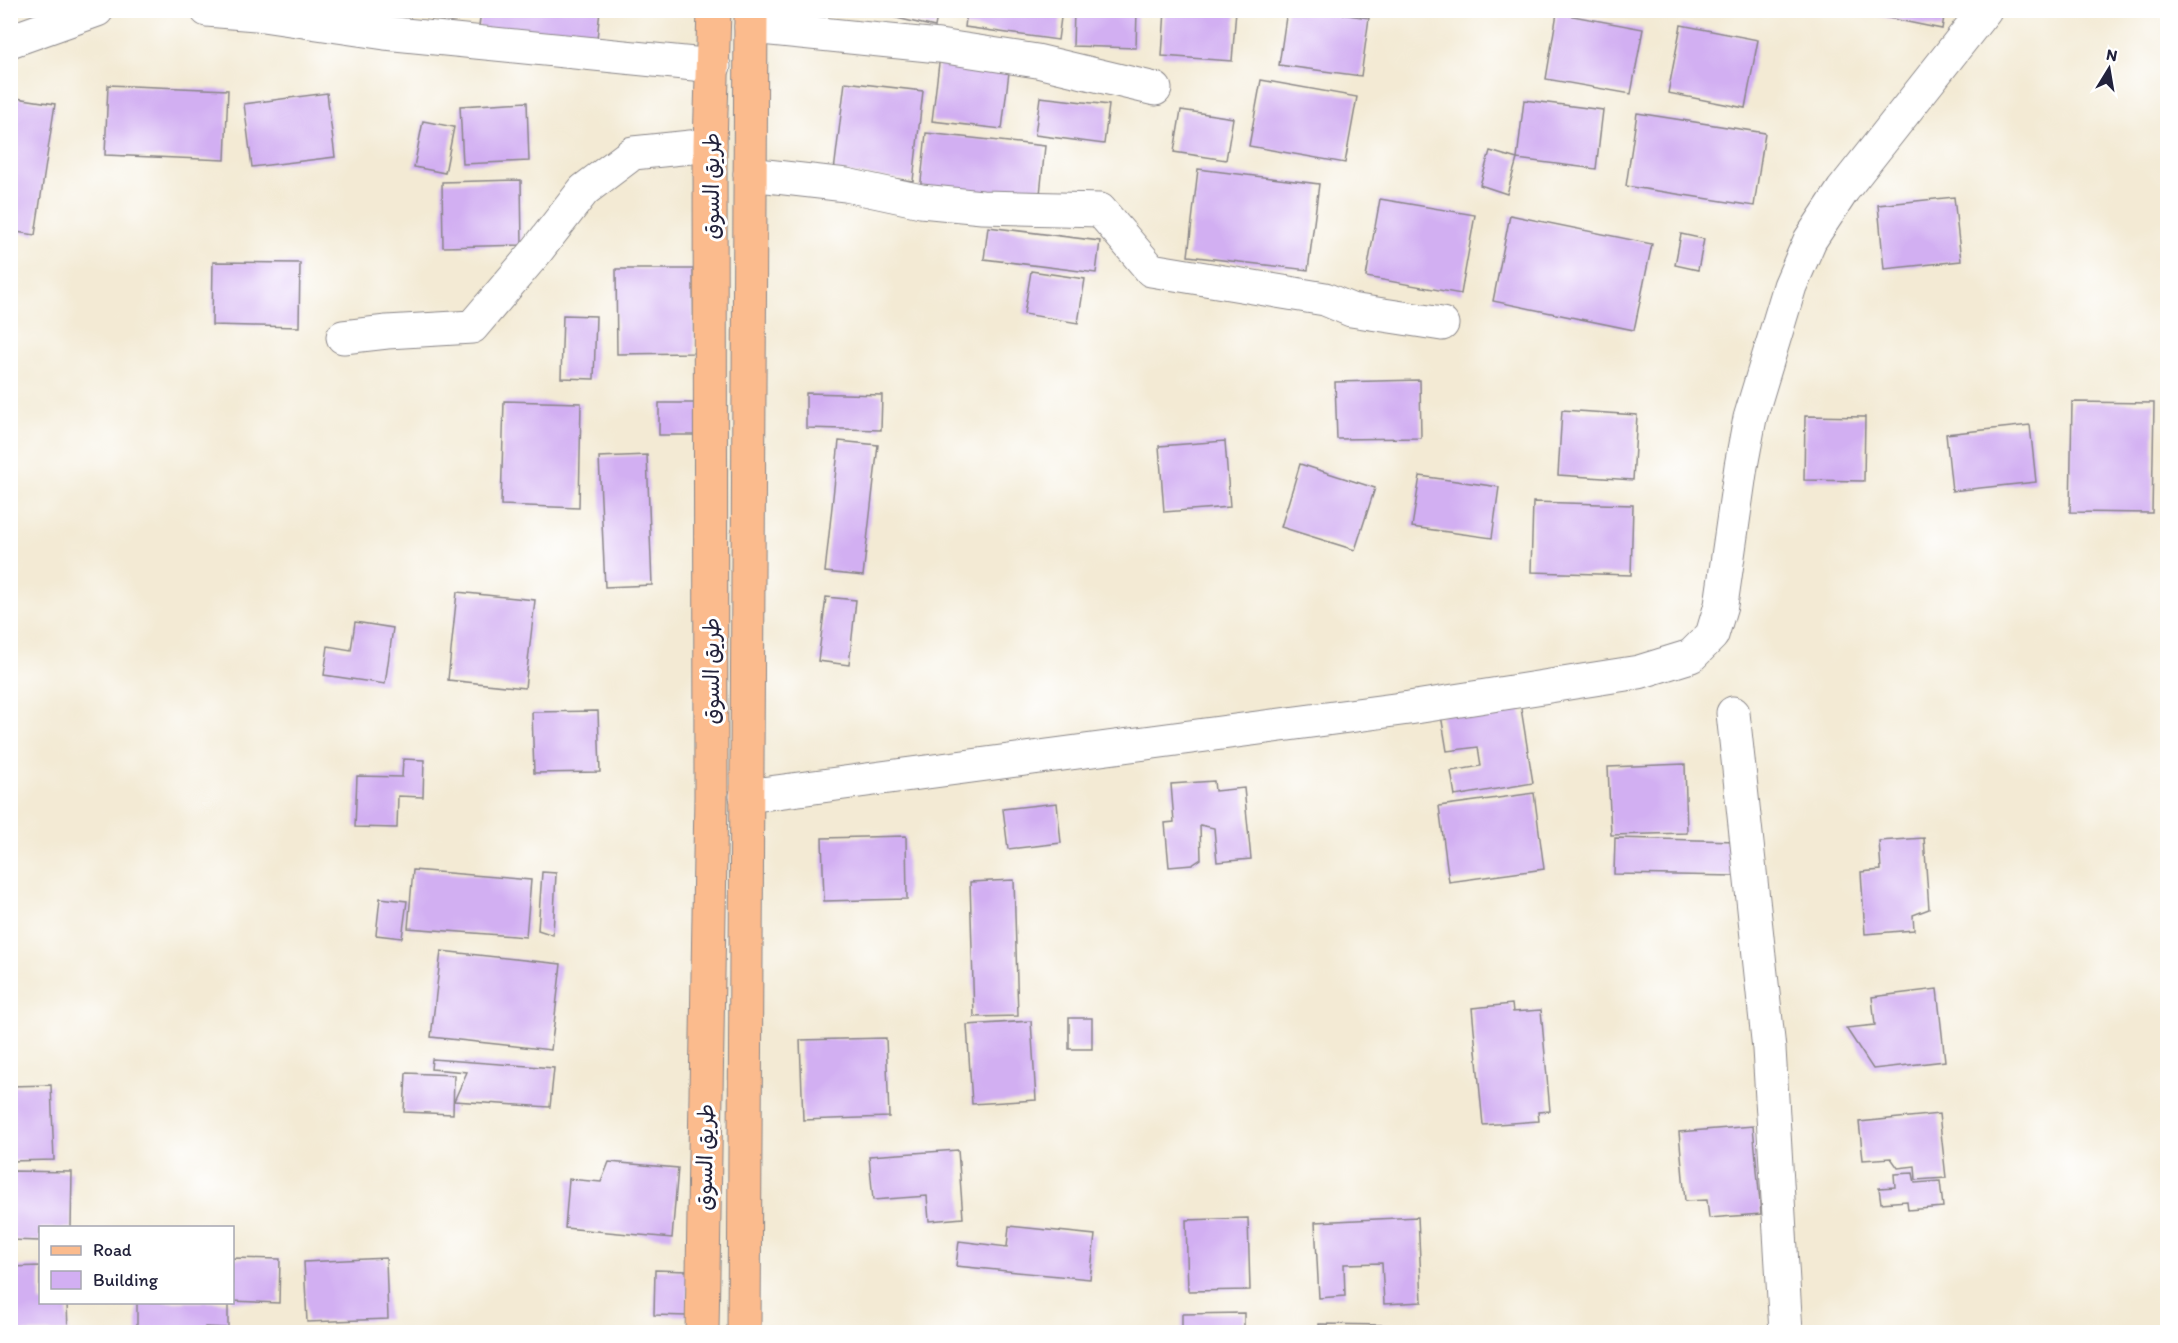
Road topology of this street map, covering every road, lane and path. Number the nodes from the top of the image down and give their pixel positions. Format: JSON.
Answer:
{"nodes":[{"id":1,"x":97,"y":10,"type":"edge"},
{"id":2,"x":207,"y":10,"type":"edge"},
{"id":3,"x":714,"y":10,"type":"edge"},
{"id":4,"x":1985,"y":10,"type":"edge"},
{"id":5,"x":345,"y":18,"type":"edge"},
{"id":6,"x":751,"y":19,"type":"edge"},
{"id":7,"x":10,"y":41,"type":"edge"},
{"id":8,"x":714,"y":66,"type":"junction"},
{"id":9,"x":1155,"y":89,"type":"dead end"},
{"id":10,"x":710,"y":145,"type":"junction"},
{"id":11,"x":750,"y":174,"type":"junction"},
{"id":12,"x":1442,"y":324,"type":"dead end"},
{"id":13,"x":343,"y":337,"type":"dead end"},
{"id":14,"x":1733,"y":713,"type":"dead end"},
{"id":15,"x":746,"y":796,"type":"junction"},
{"id":16,"x":702,"y":1332,"type":"edge"},
{"id":17,"x":744,"y":1332,"type":"edge"},
{"id":18,"x":1786,"y":1332,"type":"edge"}],
"edges":[{"from":1,"to":7,"type":"street"},
{"from":2,"to":5,"type":"street"},
{"from":3,"to":8,"type":"main road","name":"طريق السوق"},
{"from":4,"to":15,"type":"street"},
{"from":5,"to":8,"type":"street"},
{"from":6,"to":9,"type":"street"},
{"from":6,"to":11,"type":"main road","name":"طريق السوق"},
{"from":8,"to":10,"type":"main road","name":"طريق السوق"},
{"from":10,"to":13,"type":"street"},
{"from":10,"to":16,"type":"main road","name":"طريق السوق"},
{"from":11,"to":12,"type":"street"},
{"from":11,"to":15,"type":"main road","name":"طريق السوق"},
{"from":14,"to":18,"type":"street"},
{"from":15,"to":17,"type":"main road","name":"طريق السوق"}]}
